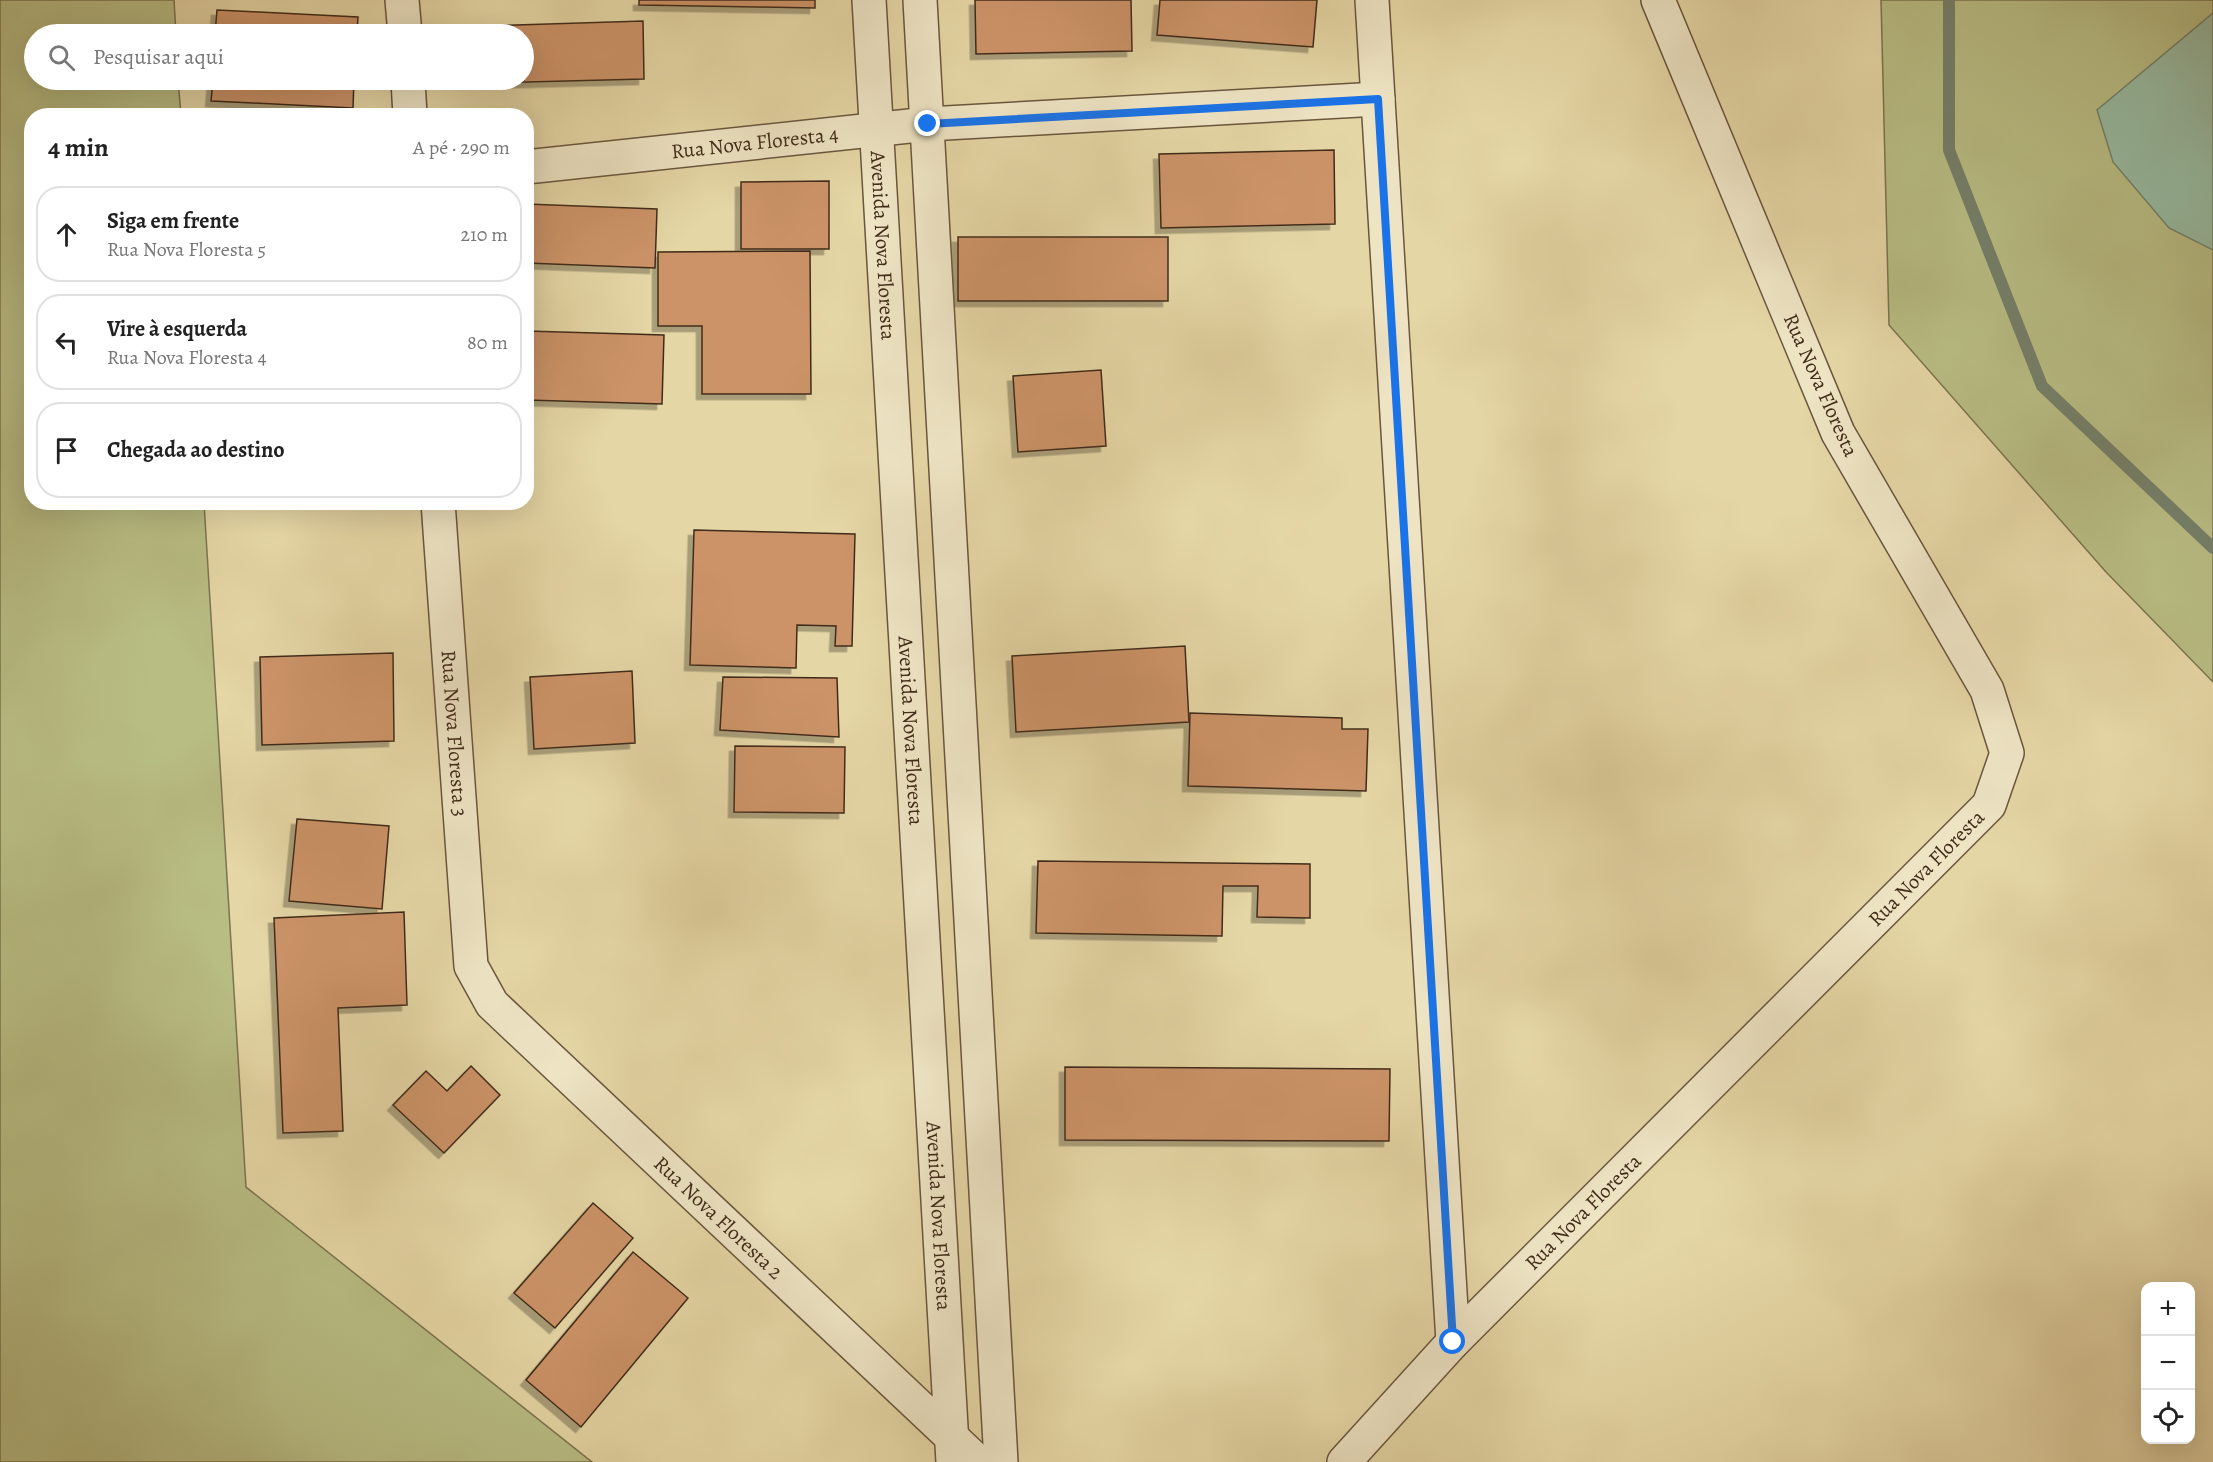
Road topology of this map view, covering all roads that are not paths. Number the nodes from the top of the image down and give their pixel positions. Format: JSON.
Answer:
{"nodes":[{"id":1,"x":402,"y":0,"type":"edge"},
{"id":2,"x":869,"y":0,"type":"edge"},
{"id":3,"x":920,"y":0,"type":"edge"},
{"id":4,"x":1372,"y":0,"type":"edge"},
{"id":5,"x":1658,"y":0,"type":"edge"},
{"id":6,"x":404,"y":24,"type":"edge"},
{"id":7,"x":409,"y":90,"type":"edge"},
{"id":8,"x":1378,"y":99,"type":"junction"},
{"id":9,"x":410,"y":108,"type":"edge"},
{"id":10,"x":928,"y":124,"type":"junction"},
{"id":11,"x":878,"y":128,"type":"junction"},
{"id":12,"x":534,"y":166,"type":"edge"},
{"id":13,"x":439,"y":510,"type":"edge"},
{"id":14,"x":471,"y":966,"type":"joint"},
{"id":15,"x":1453,"y":1342,"type":"junction"},
{"id":16,"x":951,"y":1449,"type":"edge"},
{"id":17,"x":978,"y":1462,"type":"edge"},
{"id":18,"x":1001,"y":1462,"type":"edge"},
{"id":19,"x":1344,"y":1462,"type":"edge"}],
"edges":[{"from":1,"to":6,"type":"street"},
{"from":2,"to":11,"type":"street","name":"Avenida Nova Floresta"},
{"from":3,"to":10,"type":"street"},
{"from":4,"to":8,"type":"street"},
{"from":5,"to":15,"type":"street","name":"Rua Nova Floresta"},
{"from":7,"to":9,"type":"street"},
{"from":8,"to":10,"type":"street","name":"Rua Nova Floresta 4"},
{"from":8,"to":15,"type":"street"},
{"from":10,"to":11,"type":"street","name":"Rua Nova Floresta 4"},
{"from":10,"to":18,"type":"street"},
{"from":11,"to":12,"type":"street","name":"Rua Nova Floresta 4"},
{"from":11,"to":16,"type":"street","name":"Avenida Nova Floresta"},
{"from":13,"to":14,"type":"street","name":"Rua Nova Floresta 3"},
{"from":14,"to":16,"type":"street","name":"Rua Nova Floresta 2"},
{"from":15,"to":19,"type":"street","name":"Rua Nova Floresta"},
{"from":16,"to":17,"type":"street","name":"Rua Nova Floresta 2"}]}
